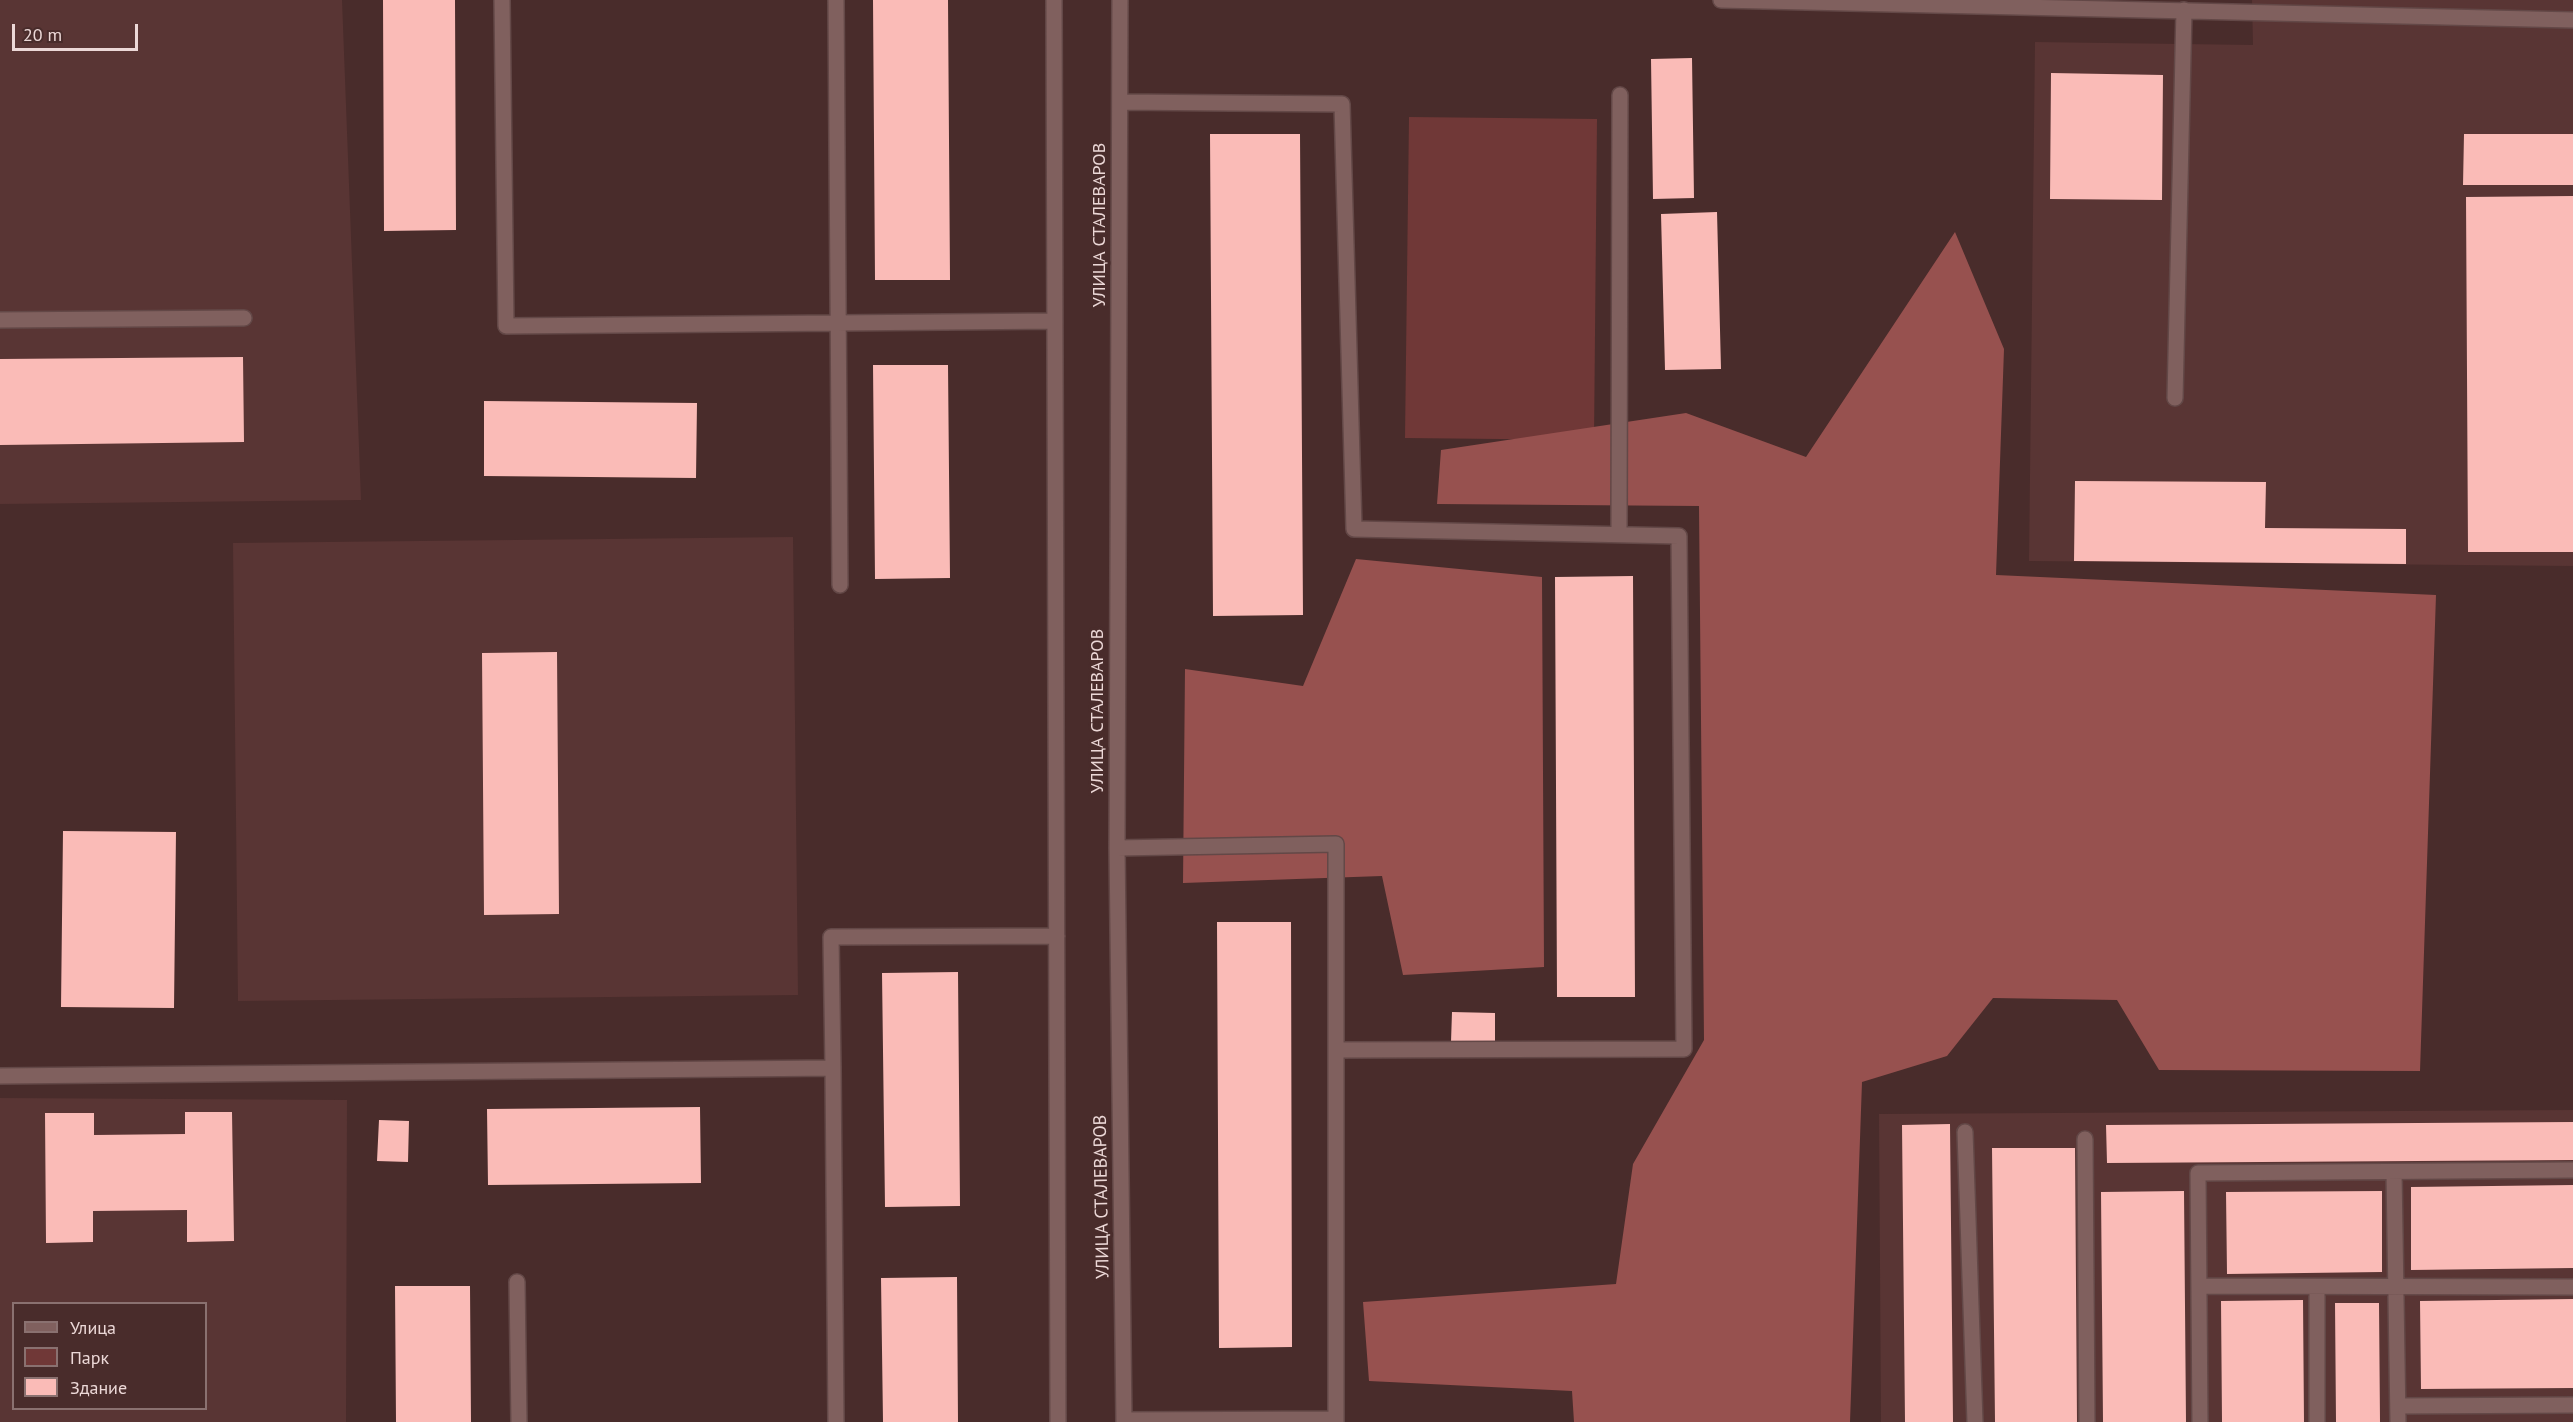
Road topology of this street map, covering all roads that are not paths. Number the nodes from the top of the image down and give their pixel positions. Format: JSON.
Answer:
{"nodes":[{"id":1,"x":502,"y":0,"type":"edge"},
{"id":2,"x":836,"y":0,"type":"edge"},
{"id":3,"x":1054,"y":0,"type":"edge"},
{"id":4,"x":1120,"y":0,"type":"edge"},
{"id":5,"x":1721,"y":0,"type":"edge"},
{"id":6,"x":2184,"y":10,"type":"junction"},
{"id":7,"x":2573,"y":20,"type":"edge"},
{"id":8,"x":1620,"y":95,"type":"dead end"},
{"id":9,"x":1120,"y":102,"type":"junction"},
{"id":10,"x":244,"y":318,"type":"dead end"},
{"id":11,"x":0,"y":320,"type":"edge"},
{"id":12,"x":1055,"y":321,"type":"junction"},
{"id":13,"x":837,"y":322,"type":"junction"},
{"id":14,"x":2175,"y":398,"type":"dead end"},
{"id":15,"x":1619,"y":534,"type":"junction"},
{"id":16,"x":840,"y":585,"type":"dead end"},
{"id":17,"x":1118,"y":848,"type":"junction"},
{"id":18,"x":1057,"y":936,"type":"junction"},
{"id":19,"x":1336,"y":1050,"type":"junction"},
{"id":20,"x":833,"y":1068,"type":"junction"},
{"id":21,"x":0,"y":1076,"type":"edge"},
{"id":22,"x":1965,"y":1132,"type":"dead end"},
{"id":23,"x":2085,"y":1139,"type":"dead end"},
{"id":24,"x":2573,"y":1170,"type":"edge"},
{"id":25,"x":2394,"y":1172,"type":"junction"},
{"id":26,"x":517,"y":1282,"type":"dead end"},
{"id":27,"x":2199,"y":1286,"type":"junction"},
{"id":28,"x":2573,"y":1287,"type":"edge"},
{"id":29,"x":2317,"y":1288,"type":"junction"},
{"id":30,"x":2395,"y":1288,"type":"junction"},
{"id":31,"x":2573,"y":1405,"type":"edge"},
{"id":32,"x":2398,"y":1414,"type":"edge"},
{"id":33,"x":1336,"y":1420,"type":"edge"},
{"id":34,"x":1124,"y":1421,"type":"edge"},
{"id":35,"x":519,"y":1422,"type":"edge"},
{"id":36,"x":836,"y":1422,"type":"edge"},
{"id":37,"x":1058,"y":1422,"type":"edge"},
{"id":38,"x":1975,"y":1422,"type":"edge"},
{"id":39,"x":2087,"y":1422,"type":"edge"},
{"id":40,"x":2200,"y":1422,"type":"edge"},
{"id":41,"x":2317,"y":1422,"type":"edge"}],
"edges":[{"from":1,"to":13,"type":"street"},
{"from":2,"to":13,"type":"street"},
{"from":3,"to":12,"type":"street"},
{"from":4,"to":9,"type":"street","name":"УЛИЦА СТАЛЕВАРОВ"},
{"from":5,"to":6,"type":"street"},
{"from":6,"to":7,"type":"street"},
{"from":6,"to":14,"type":"street"},
{"from":8,"to":15,"type":"street"},
{"from":9,"to":15,"type":"street"},
{"from":9,"to":17,"type":"street","name":"УЛИЦА СТАЛЕВАРОВ"},
{"from":10,"to":11,"type":"street"},
{"from":12,"to":13,"type":"street"},
{"from":12,"to":18,"type":"street"},
{"from":13,"to":16,"type":"street"},
{"from":15,"to":19,"type":"street"},
{"from":17,"to":19,"type":"street"},
{"from":17,"to":34,"type":"street","name":"УЛИЦА СТАЛЕВАРОВ"},
{"from":18,"to":20,"type":"street"},
{"from":18,"to":37,"type":"street"},
{"from":19,"to":33,"type":"street"},
{"from":20,"to":21,"type":"street"},
{"from":20,"to":36,"type":"street"},
{"from":22,"to":38,"type":"street"},
{"from":23,"to":39,"type":"street"},
{"from":24,"to":25,"type":"street"},
{"from":25,"to":27,"type":"street"},
{"from":25,"to":30,"type":"street"},
{"from":26,"to":35,"type":"street"},
{"from":27,"to":29,"type":"street"},
{"from":27,"to":40,"type":"street"},
{"from":28,"to":30,"type":"street"},
{"from":29,"to":30,"type":"street"},
{"from":29,"to":41,"type":"street"},
{"from":30,"to":32,"type":"street"},
{"from":31,"to":32,"type":"street"},
{"from":33,"to":34,"type":"street"}]}
